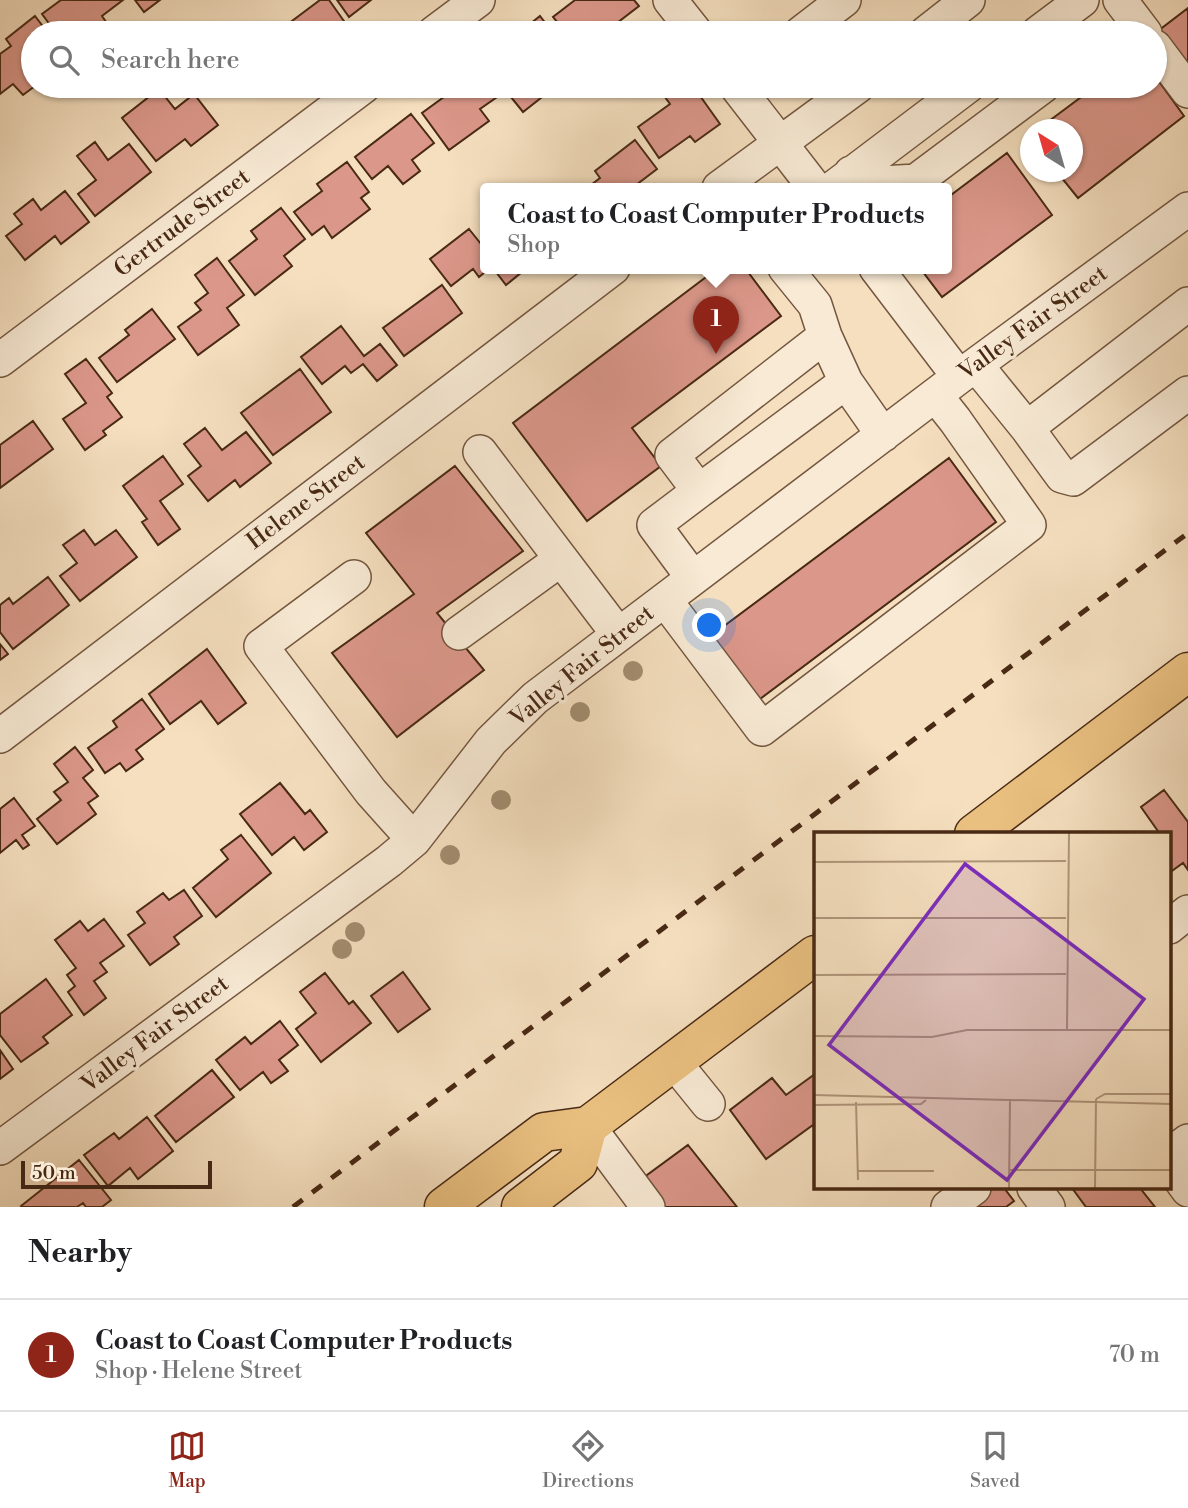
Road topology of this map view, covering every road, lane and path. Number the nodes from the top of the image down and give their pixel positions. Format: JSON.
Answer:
{"nodes":[{"id":1,"x":478,"y":0,"type":"edge"},
{"id":2,"x":670,"y":0,"type":"edge"},
{"id":3,"x":844,"y":0,"type":"edge"},
{"id":4,"x":968,"y":0,"type":"edge"},
{"id":5,"x":1082,"y":0,"type":"edge"},
{"id":6,"x":450,"y":21,"type":"edge"},
{"id":7,"x":686,"y":21,"type":"edge"},
{"id":8,"x":817,"y":21,"type":"edge"},
{"id":9,"x":941,"y":21,"type":"edge"},
{"id":10,"x":1054,"y":21,"type":"edge"},
{"id":11,"x":1167,"y":63,"type":"edge"},
{"id":12,"x":1188,"y":92,"type":"edge"},
{"id":13,"x":348,"y":98,"type":"edge"},
{"id":14,"x":745,"y":98,"type":"edge"},
{"id":15,"x":838,"y":98,"type":"edge"},
{"id":16,"x":952,"y":98,"type":"edge"},
{"id":17,"x":1026,"y":98,"type":"edge"},
{"id":18,"x":780,"y":144,"type":"junction"},
{"id":19,"x":842,"y":181,"type":"edge"},
{"id":20,"x":726,"y":183,"type":"edge"},
{"id":21,"x":811,"y":183,"type":"edge"},
{"id":22,"x":882,"y":183,"type":"edge"},
{"id":23,"x":882,"y":183,"type":"edge"},
{"id":24,"x":1188,"y":209,"type":"edge"},
{"id":25,"x":605,"y":274,"type":"edge"},
{"id":26,"x":790,"y":274,"type":"edge"},
{"id":27,"x":880,"y":274,"type":"edge"},
{"id":28,"x":1188,"y":304,"type":"edge"},
{"id":29,"x":825,"y":336,"type":"junction"},
{"id":30,"x":0,"y":360,"type":"edge"},
{"id":31,"x":957,"y":379,"type":"junction"},
{"id":32,"x":846,"y":382,"type":"junction"},
{"id":33,"x":1188,"y":393,"type":"edge"},
{"id":34,"x":1027,"y":428,"type":"junction"},
{"id":35,"x":883,"y":435,"type":"junction"},
{"id":36,"x":480,"y":452,"type":"dead end"},
{"id":37,"x":699,"y":491,"type":"junction"},
{"id":38,"x":560,"y":560,"type":"junction"},
{"id":39,"x":354,"y":577,"type":"dead end"},
{"id":40,"x":693,"y":578,"type":"junction"},
{"id":41,"x":665,"y":600,"type":"junction"},
{"id":42,"x":459,"y":632,"type":"dead end"},
{"id":43,"x":618,"y":635,"type":"junction"},
{"id":44,"x":1188,"y":672,"type":"edge"},
{"id":45,"x":0,"y":736,"type":"edge"},
{"id":46,"x":977,"y":832,"type":"edge"},
{"id":47,"x":414,"y":840,"type":"junction"},
{"id":48,"x":1188,"y":912,"type":"edge"},
{"id":49,"x":1170,"y":926,"type":"edge"},
{"id":50,"x":814,"y":956,"type":"edge"},
{"id":51,"x":674,"y":1062,"type":"junction"},
{"id":52,"x":708,"y":1104,"type":"dead end"},
{"id":53,"x":588,"y":1126,"type":"junction"},
{"id":54,"x":1188,"y":1141,"type":"edge"},
{"id":55,"x":0,"y":1149,"type":"edge"},
{"id":56,"x":1170,"y":1154,"type":"edge"},
{"id":57,"x":1170,"y":1165,"type":"edge"},
{"id":58,"x":971,"y":1190,"type":"edge"},
{"id":59,"x":1035,"y":1190,"type":"edge"},
{"id":60,"x":1188,"y":1190,"type":"edge"},
{"id":61,"x":444,"y":1207,"type":"edge"},
{"id":62,"x":521,"y":1207,"type":"edge"},
{"id":63,"x":648,"y":1207,"type":"edge"},
{"id":64,"x":948,"y":1207,"type":"edge"},
{"id":65,"x":1048,"y":1207,"type":"edge"}],
"edges":[{"from":1,"to":6,"type":"street"},
{"from":2,"to":7,"type":"street"},
{"from":3,"to":8,"type":"street"},
{"from":4,"to":9,"type":"street"},
{"from":5,"to":10,"type":"street"},
{"from":11,"to":12,"type":"street"},
{"from":13,"to":30,"type":"street","name":"Gertrude Street"},
{"from":14,"to":18,"type":"street"},
{"from":15,"to":18,"type":"street"},
{"from":16,"to":19,"type":"street"},
{"from":17,"to":23,"type":"street"},
{"from":18,"to":20,"type":"street"},
{"from":18,"to":21,"type":"street"},
{"from":19,"to":22,"type":"street"},
{"from":24,"to":31,"type":"street","name":"Valley Fair Street"},
{"from":25,"to":45,"type":"street","name":"Helene Street"},
{"from":26,"to":29,"type":"street"},
{"from":27,"to":31,"type":"street"},
{"from":28,"to":34,"type":"street"},
{"from":29,"to":32,"type":"street"},
{"from":29,"to":37,"type":"street"},
{"from":31,"to":34,"type":"street"},
{"from":31,"to":35,"type":"street","name":"Valley Fair Street"},
{"from":31,"to":41,"type":"street"},
{"from":32,"to":35,"type":"street"},
{"from":32,"to":37,"type":"street"},
{"from":33,"to":34,"type":"street"},
{"from":35,"to":40,"type":"street","name":"Valley Fair Street"},
{"from":36,"to":38,"type":"street"},
{"from":37,"to":40,"type":"street"},
{"from":38,"to":42,"type":"street"},
{"from":38,"to":43,"type":"street"},
{"from":39,"to":47,"type":"street"},
{"from":40,"to":41,"type":"street","name":"Valley Fair Street"},
{"from":41,"to":43,"type":"street","name":"Valley Fair Street"},
{"from":43,"to":47,"type":"street","name":"Valley Fair Street"},
{"from":44,"to":46,"type":"main road"},
{"from":47,"to":55,"type":"street","name":"Valley Fair Street"},
{"from":48,"to":49,"type":"street"},
{"from":50,"to":51,"type":"main road"},
{"from":51,"to":52,"type":"street"},
{"from":51,"to":53,"type":"main road"},
{"from":53,"to":61,"type":"main road"},
{"from":53,"to":62,"type":"main road"},
{"from":53,"to":63,"type":"street"},
{"from":54,"to":56,"type":"street"},
{"from":57,"to":60,"type":"street"},
{"from":58,"to":64,"type":"street"},
{"from":59,"to":65,"type":"street"}]}
